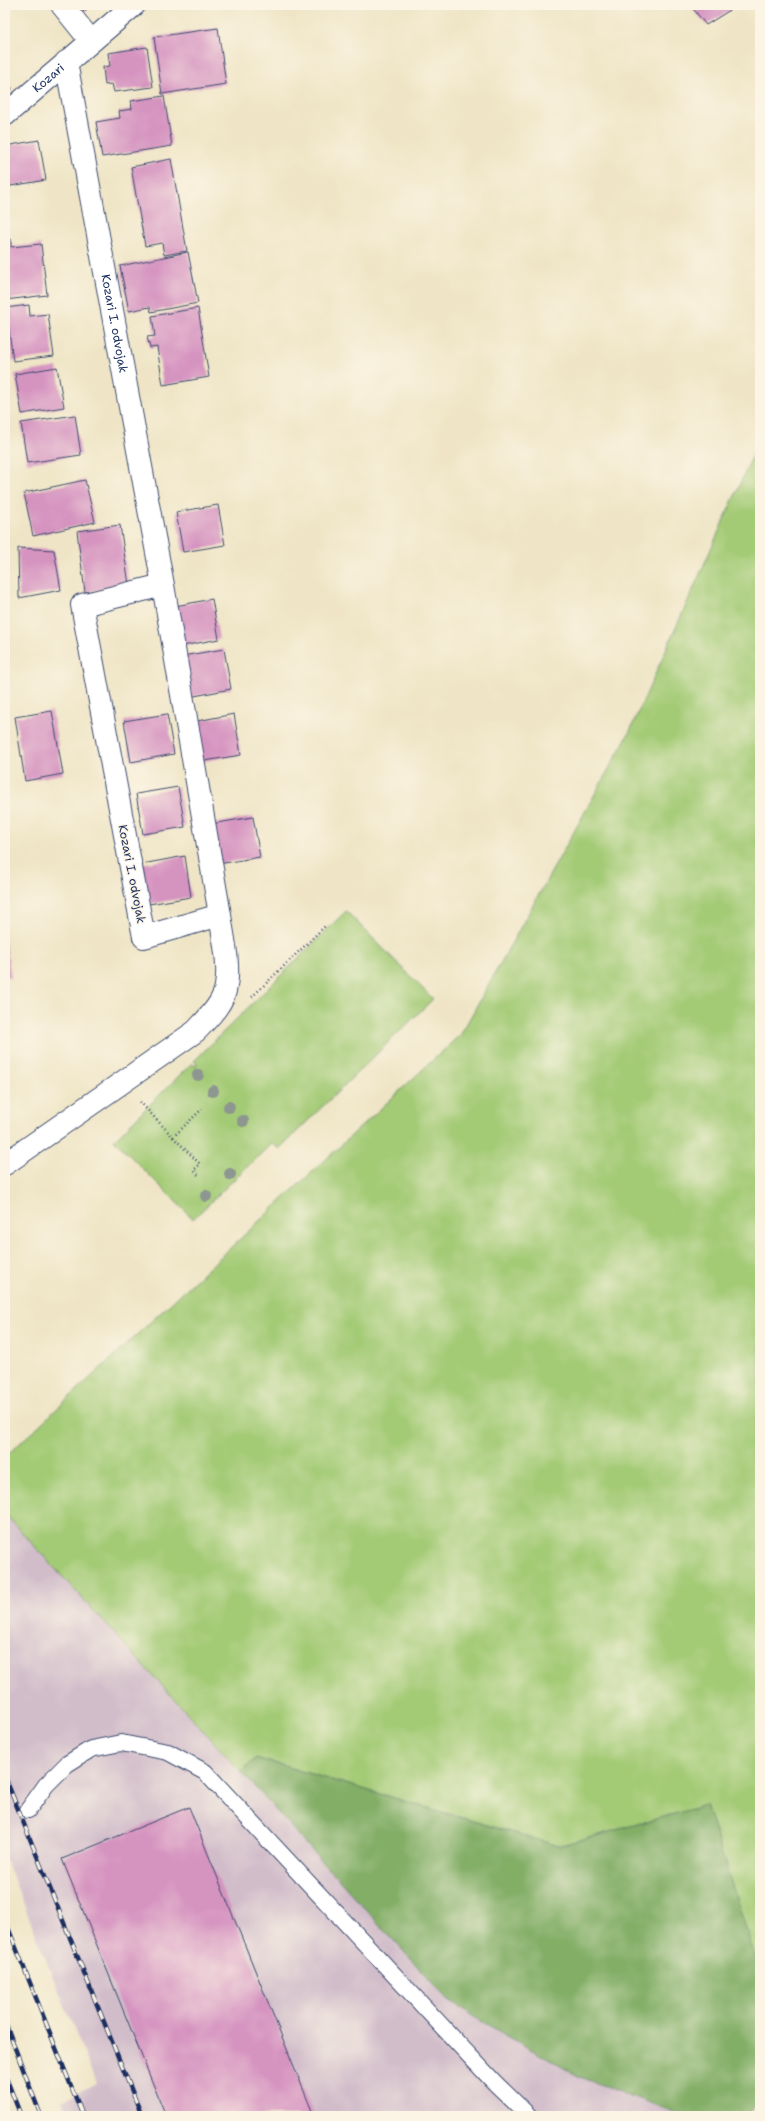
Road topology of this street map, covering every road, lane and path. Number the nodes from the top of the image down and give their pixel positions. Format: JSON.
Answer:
{"nodes":[{"id":1,"x":62,"y":5,"type":"edge"},
{"id":2,"x":134,"y":5,"type":"edge"},
{"id":3,"x":90,"y":41,"type":"junction"},
{"id":4,"x":66,"y":62,"type":"junction"},
{"id":5,"x":5,"y":115,"type":"edge"},
{"id":6,"x":163,"y":585,"type":"junction"},
{"id":7,"x":220,"y":915,"type":"junction"},
{"id":8,"x":125,"y":1082,"type":"junction"},
{"id":9,"x":203,"y":1108,"type":"dead end"},
{"id":10,"x":174,"y":1136,"type":"junction"},
{"id":11,"x":5,"y":1164,"type":"edge"},
{"id":12,"x":199,"y":1176,"type":"dead end"},
{"id":13,"x":28,"y":1810,"type":"dead end"},
{"id":14,"x":529,"y":2116,"type":"edge"}],
"edges":[{"from":1,"to":3,"type":"street"},
{"from":2,"to":3,"type":"street","name":"Kozari"},
{"from":3,"to":4,"type":"street","name":"Kozari"},
{"from":4,"to":5,"type":"street","name":"Kozari"},
{"from":4,"to":6,"type":"street","name":"Kozari I. odvojak"},
{"from":6,"to":7,"type":"street","name":"Kozari I. odvojak"},
{"from":6,"to":7,"type":"street","name":"Kozari I. odvojak"},
{"from":7,"to":8,"type":"street"},
{"from":8,"to":10,"type":"path"},
{"from":8,"to":11,"type":"street"},
{"from":9,"to":10,"type":"path"},
{"from":10,"to":12,"type":"path"},
{"from":13,"to":14,"type":"lane"}]}
